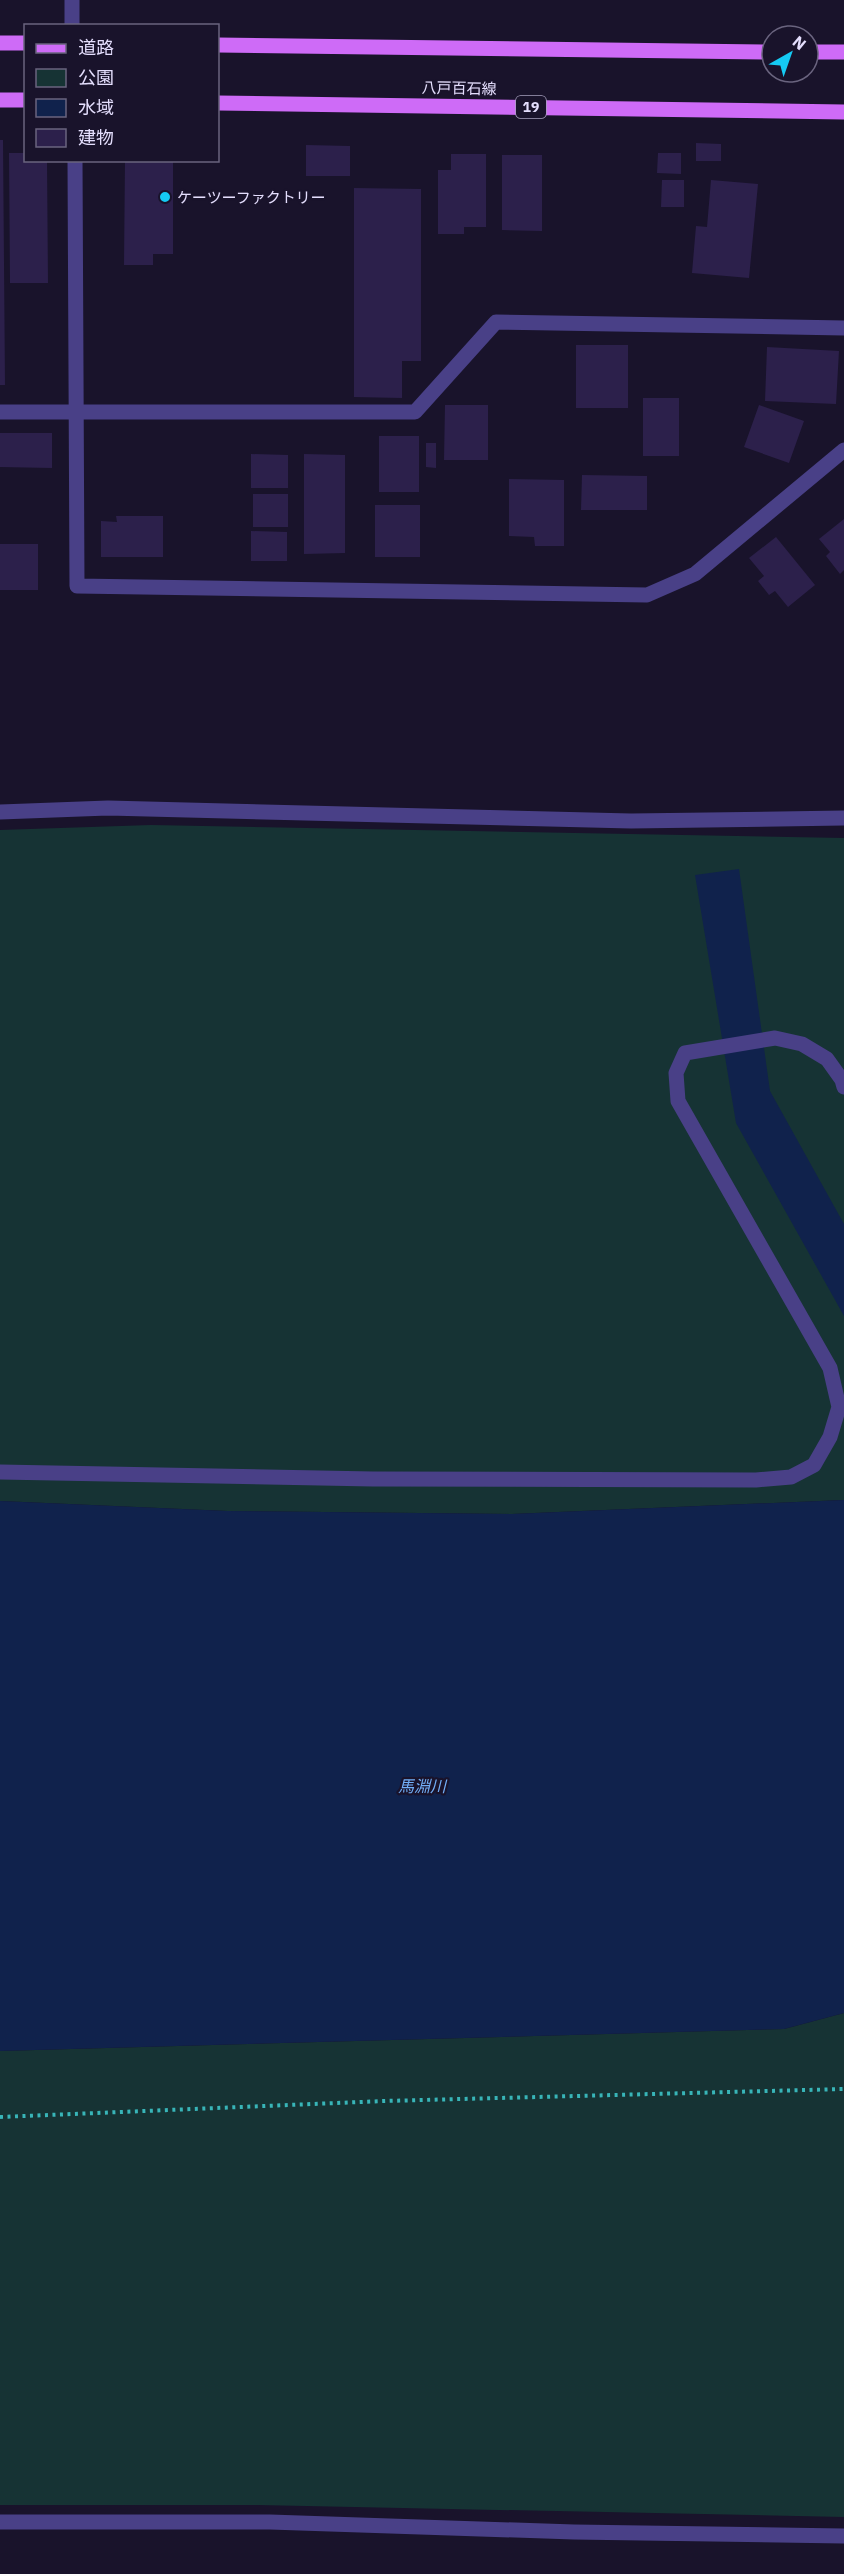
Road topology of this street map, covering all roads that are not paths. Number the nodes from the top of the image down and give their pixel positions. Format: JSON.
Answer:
{"nodes":[{"id":1,"x":72,"y":0,"type":"edge"},
{"id":2,"x":72,"y":24,"type":"edge"},
{"id":3,"x":0,"y":43,"type":"edge"},
{"id":4,"x":24,"y":43,"type":"edge"},
{"id":5,"x":219,"y":45,"type":"edge"},
{"id":6,"x":760,"y":51,"type":"edge"},
{"id":7,"x":820,"y":52,"type":"edge"},
{"id":8,"x":844,"y":52,"type":"edge"},
{"id":9,"x":0,"y":100,"type":"edge"},
{"id":10,"x":24,"y":100,"type":"edge"},
{"id":11,"x":219,"y":103,"type":"edge"},
{"id":12,"x":844,"y":112,"type":"edge"},
{"id":13,"x":75,"y":162,"type":"edge"},
{"id":14,"x":844,"y":328,"type":"edge"},
{"id":15,"x":0,"y":412,"type":"edge"},
{"id":16,"x":76,"y":413,"type":"junction"},
{"id":17,"x":844,"y":450,"type":"edge"},
{"id":18,"x":0,"y":812,"type":"edge"},
{"id":19,"x":844,"y":818,"type":"edge"},
{"id":20,"x":844,"y":1087,"type":"edge"},
{"id":21,"x":0,"y":1472,"type":"edge"},
{"id":22,"x":0,"y":2522,"type":"edge"},
{"id":23,"x":844,"y":2536,"type":"edge"}],
"edges":[{"from":1,"to":2,"type":"street"},
{"from":3,"to":4,"type":"main road"},
{"from":5,"to":6,"type":"main road"},
{"from":7,"to":8,"type":"main road"},
{"from":9,"to":10,"type":"main road"},
{"from":11,"to":12,"type":"main road","name":"八戸百石線","number":"19"},
{"from":13,"to":16,"type":"street"},
{"from":14,"to":16,"type":"street"},
{"from":15,"to":16,"type":"street"},
{"from":16,"to":17,"type":"street"},
{"from":18,"to":19,"type":"street"},
{"from":20,"to":21,"type":"street"},
{"from":22,"to":23,"type":"street"}]}
